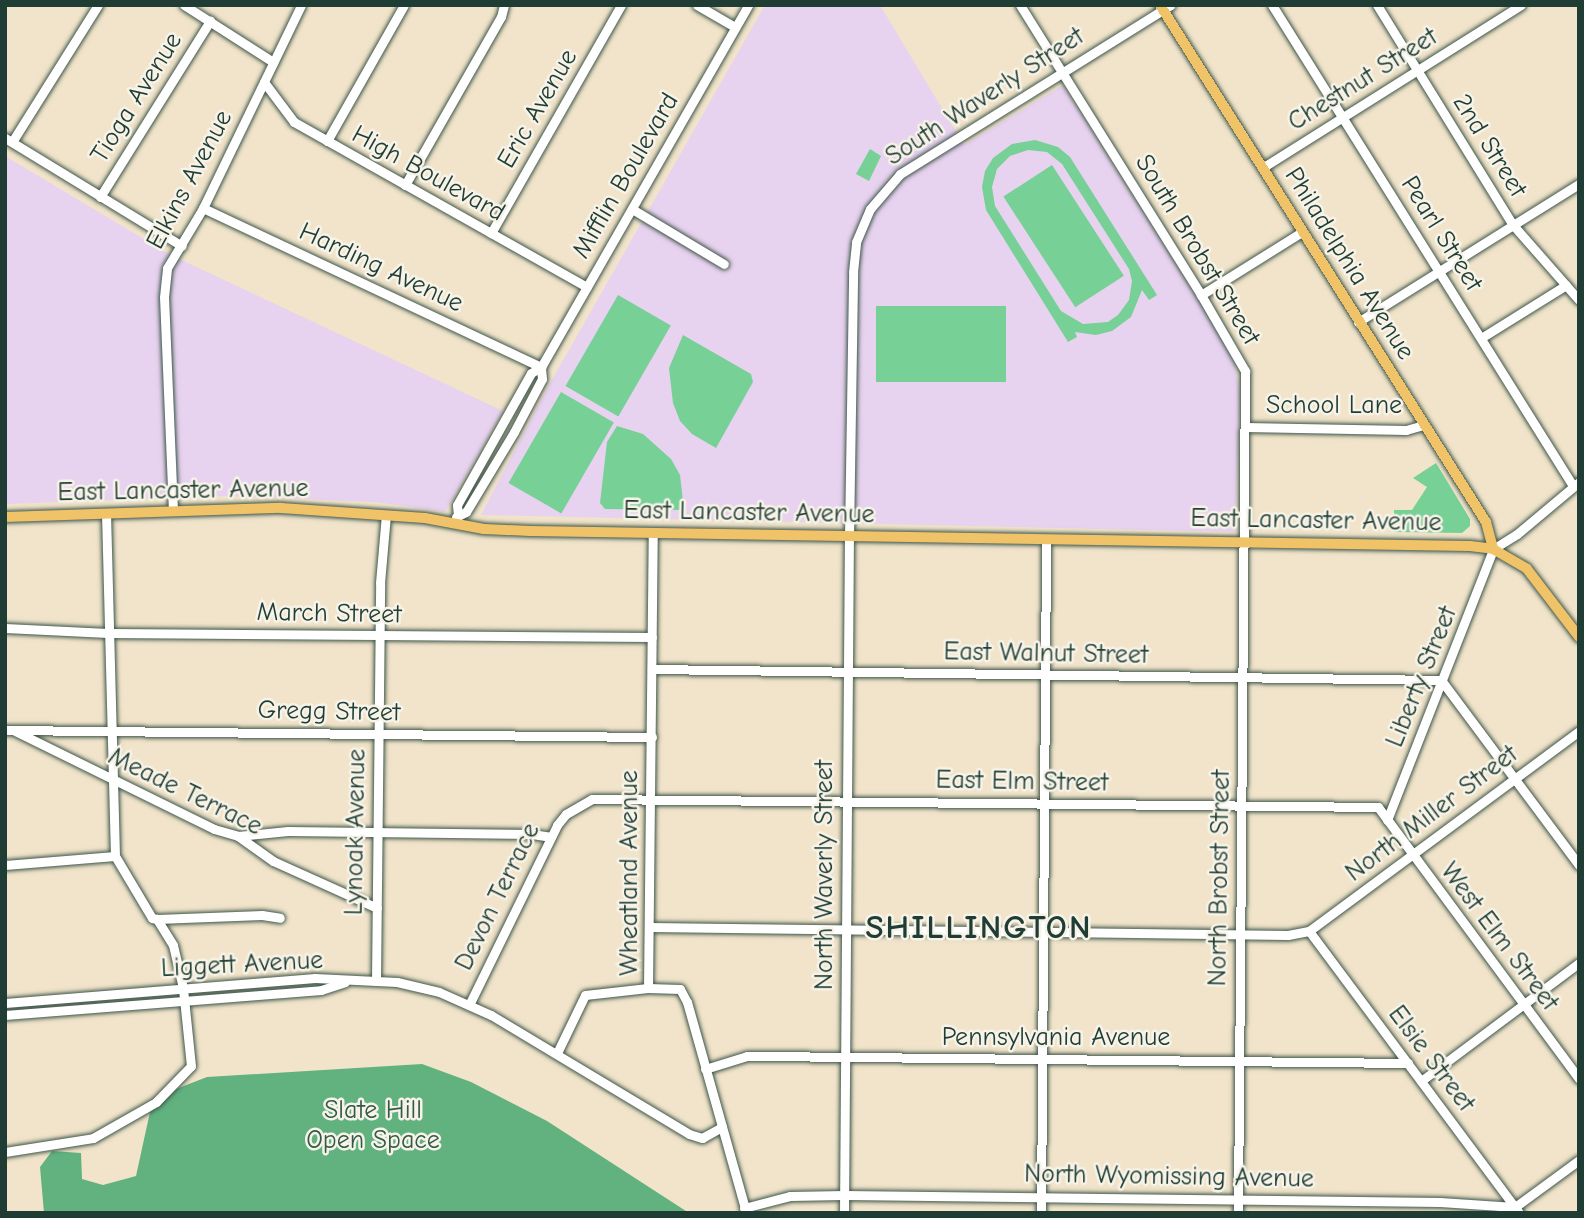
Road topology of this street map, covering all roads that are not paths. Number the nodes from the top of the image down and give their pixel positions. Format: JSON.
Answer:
{"nodes":[{"id":1,"x":98,"y":5,"type":"edge"},
{"id":2,"x":184,"y":5,"type":"edge"},
{"id":3,"x":301,"y":5,"type":"edge"},
{"id":4,"x":404,"y":5,"type":"edge"},
{"id":5,"x":503,"y":5,"type":"edge"},
{"id":6,"x":621,"y":5,"type":"edge"},
{"id":7,"x":697,"y":5,"type":"edge"},
{"id":8,"x":748,"y":5,"type":"edge"},
{"id":9,"x":1020,"y":5,"type":"edge"},
{"id":10,"x":1272,"y":5,"type":"edge"},
{"id":11,"x":1377,"y":5,"type":"edge"},
{"id":12,"x":1521,"y":5,"type":"edge"},
{"id":13,"x":1165,"y":7,"type":"edge"},
{"id":14,"x":210,"y":21,"type":"junction"},
{"id":15,"x":736,"y":27,"type":"junction"},
{"id":16,"x":273,"y":62,"type":"junction"},
{"id":17,"x":1417,"y":71,"type":"junction"},
{"id":18,"x":1062,"y":72,"type":"junction"},
{"id":19,"x":264,"y":82,"type":"junction"},
{"id":20,"x":1343,"y":117,"type":"junction"},
{"id":21,"x":8,"y":140,"type":"edge"},
{"id":22,"x":327,"y":141,"type":"junction"},
{"id":23,"x":1262,"y":168,"type":"junction"},
{"id":24,"x":405,"y":184,"type":"junction"},
{"id":25,"x":1579,"y":184,"type":"edge"},
{"id":26,"x":100,"y":197,"type":"junction"},
{"id":27,"x":204,"y":208,"type":"junction"},
{"id":28,"x":632,"y":209,"type":"junction"},
{"id":29,"x":1514,"y":225,"type":"junction"},
{"id":30,"x":1302,"y":232,"type":"junction"},
{"id":31,"x":491,"y":233,"type":"junction"},
{"id":32,"x":182,"y":246,"type":"junction"},
{"id":33,"x":724,"y":264,"type":"dead end"},
{"id":34,"x":1439,"y":271,"type":"junction"},
{"id":35,"x":1566,"y":285,"type":"junction"},
{"id":36,"x":587,"y":287,"type":"junction"},
{"id":37,"x":1201,"y":295,"type":"junction"},
{"id":38,"x":1579,"y":300,"type":"edge"},
{"id":39,"x":1358,"y":322,"type":"junction"},
{"id":40,"x":1481,"y":338,"type":"junction"},
{"id":41,"x":541,"y":367,"type":"junction"},
{"id":42,"x":1423,"y":425,"type":"junction"},
{"id":43,"x":1245,"y":427,"type":"junction"},
{"id":44,"x":1576,"y":484,"type":"edge"},
{"id":45,"x":173,"y":511,"type":"junction"},
{"id":46,"x":106,"y":513,"type":"junction"},
{"id":47,"x":386,"y":515,"type":"junction"},
{"id":48,"x":5,"y":517,"type":"edge"},
{"id":49,"x":455,"y":519,"type":"junction"},
{"id":50,"x":653,"y":534,"type":"junction"},
{"id":51,"x":849,"y":537,"type":"junction"},
{"id":52,"x":1046,"y":540,"type":"junction"},
{"id":53,"x":1244,"y":543,"type":"junction"},
{"id":54,"x":1493,"y":549,"type":"junction"},
{"id":55,"x":5,"y":628,"type":"edge"},
{"id":56,"x":108,"y":633,"type":"junction"},
{"id":57,"x":379,"y":636,"type":"junction"},
{"id":58,"x":652,"y":637,"type":"junction"},
{"id":59,"x":1579,"y":637,"type":"edge"},
{"id":60,"x":652,"y":669,"type":"junction"},
{"id":61,"x":848,"y":672,"type":"junction"},
{"id":62,"x":1044,"y":675,"type":"junction"},
{"id":63,"x":1243,"y":678,"type":"junction"},
{"id":64,"x":1441,"y":680,"type":"junction"},
{"id":65,"x":9,"y":730,"type":"edge"},
{"id":66,"x":111,"y":731,"type":"junction"},
{"id":67,"x":1579,"y":731,"type":"edge"},
{"id":68,"x":379,"y":734,"type":"junction"},
{"id":69,"x":652,"y":737,"type":"junction"},
{"id":70,"x":1514,"y":779,"type":"junction"},
{"id":71,"x":113,"y":780,"type":"junction"},
{"id":72,"x":650,"y":799,"type":"junction"},
{"id":73,"x":846,"y":800,"type":"junction"},
{"id":74,"x":1042,"y":803,"type":"junction"},
{"id":75,"x":1242,"y":806,"type":"junction"},
{"id":76,"x":1387,"y":820,"type":"junction"},
{"id":77,"x":377,"y":832,"type":"junction"},
{"id":78,"x":238,"y":836,"type":"junction"},
{"id":79,"x":550,"y":837,"type":"junction"},
{"id":80,"x":1412,"y":855,"type":"junction"},
{"id":81,"x":116,"y":856,"type":"junction"},
{"id":82,"x":5,"y":865,"type":"edge"},
{"id":83,"x":1579,"y":865,"type":"edge"},
{"id":84,"x":377,"y":908,"type":"junction"},
{"id":85,"x":280,"y":918,"type":"dead end"},
{"id":86,"x":157,"y":919,"type":"junction"},
{"id":87,"x":649,"y":927,"type":"junction"},
{"id":88,"x":847,"y":929,"type":"junction"},
{"id":89,"x":1043,"y":931,"type":"junction"},
{"id":90,"x":1309,"y":931,"type":"junction"},
{"id":91,"x":1240,"y":934,"type":"junction"},
{"id":92,"x":1579,"y":963,"type":"edge"},
{"id":93,"x":376,"y":981,"type":"junction"},
{"id":94,"x":347,"y":982,"type":"junction"},
{"id":95,"x":183,"y":988,"type":"junction"},
{"id":96,"x":648,"y":988,"type":"junction"},
{"id":97,"x":185,"y":1000,"type":"junction"},
{"id":98,"x":5,"y":1003,"type":"edge"},
{"id":99,"x":1523,"y":1004,"type":"junction"},
{"id":100,"x":469,"y":1005,"type":"junction"},
{"id":101,"x":5,"y":1015,"type":"edge"},
{"id":102,"x":557,"y":1054,"type":"junction"},
{"id":103,"x":846,"y":1057,"type":"junction"},
{"id":104,"x":1042,"y":1058,"type":"junction"},
{"id":105,"x":1239,"y":1062,"type":"junction"},
{"id":106,"x":1408,"y":1063,"type":"junction"},
{"id":107,"x":705,"y":1069,"type":"junction"},
{"id":108,"x":1579,"y":1079,"type":"edge"},
{"id":109,"x":1421,"y":1081,"type":"junction"},
{"id":110,"x":722,"y":1127,"type":"junction"},
{"id":111,"x":5,"y":1152,"type":"edge"},
{"id":112,"x":1579,"y":1160,"type":"edge"},
{"id":113,"x":844,"y":1195,"type":"junction"},
{"id":114,"x":1041,"y":1197,"type":"junction"},
{"id":115,"x":1238,"y":1199,"type":"junction"},
{"id":116,"x":745,"y":1210,"type":"edge"},
{"id":117,"x":1517,"y":1210,"type":"edge"},
{"id":118,"x":844,"y":1213,"type":"edge"},
{"id":119,"x":1041,"y":1213,"type":"edge"},
{"id":120,"x":1238,"y":1213,"type":"edge"}],
"edges":[{"from":1,"to":21,"type":"street"},
{"from":2,"to":14,"type":"street"},
{"from":3,"to":16,"type":"street","name":"Elkins Avenue"},
{"from":4,"to":22,"type":"street"},
{"from":5,"to":24,"type":"street"},
{"from":6,"to":31,"type":"street","name":"Eric Avenue"},
{"from":7,"to":15,"type":"street"},
{"from":8,"to":15,"type":"street","name":"Mifflin Boulevard"},
{"from":9,"to":18,"type":"street","name":"South Brobst Street"},
{"from":10,"to":20,"type":"street","name":"Pearl Street"},
{"from":11,"to":17,"type":"street","name":"2nd Street"},
{"from":12,"to":17,"type":"street","name":"Chestnut Street"},
{"from":13,"to":18,"type":"street","name":"South Waverly Street"},
{"from":13,"to":23,"type":"main road","name":"Philadelphia Avenue"},
{"from":14,"to":16,"type":"street"},
{"from":14,"to":26,"type":"street","name":"Tioga Avenue"},
{"from":15,"to":28,"type":"street","name":"Mifflin Boulevard"},
{"from":16,"to":19,"type":"street","name":"Elkins Avenue"},
{"from":17,"to":20,"type":"street","name":"Chestnut Street"},
{"from":17,"to":29,"type":"street","name":"2nd Street"},
{"from":18,"to":37,"type":"street","name":"South Brobst Street"},
{"from":18,"to":51,"type":"street","name":"South Waverly Street"},
{"from":19,"to":22,"type":"street","name":"High Boulevard"},
{"from":19,"to":27,"type":"street","name":"Elkins Avenue"},
{"from":20,"to":23,"type":"street","name":"Chestnut Street"},
{"from":20,"to":34,"type":"street","name":"Pearl Street"},
{"from":21,"to":26,"type":"street"},
{"from":22,"to":24,"type":"street","name":"High Boulevard"},
{"from":23,"to":30,"type":"main road","name":"Philadelphia Avenue"},
{"from":24,"to":31,"type":"street","name":"High Boulevard"},
{"from":25,"to":29,"type":"street"},
{"from":26,"to":32,"type":"street"},
{"from":27,"to":32,"type":"street","name":"Elkins Avenue"},
{"from":27,"to":41,"type":"street","name":"Harding Avenue"},
{"from":28,"to":33,"type":"street"},
{"from":28,"to":36,"type":"street","name":"Mifflin Boulevard"},
{"from":29,"to":34,"type":"street"},
{"from":29,"to":35,"type":"street","name":"2nd Street"},
{"from":30,"to":37,"type":"street"},
{"from":30,"to":39,"type":"main road","name":"Philadelphia Avenue"},
{"from":31,"to":36,"type":"street","name":"High Boulevard"},
{"from":32,"to":45,"type":"street","name":"Elkins Avenue"},
{"from":34,"to":39,"type":"street"},
{"from":34,"to":40,"type":"street","name":"Pearl Street"},
{"from":35,"to":38,"type":"street","name":"2nd Street"},
{"from":35,"to":40,"type":"street"},
{"from":36,"to":41,"type":"street","name":"Mifflin Boulevard"},
{"from":37,"to":43,"type":"street","name":"South Brobst Street"},
{"from":39,"to":42,"type":"main road","name":"Philadelphia Avenue"},
{"from":40,"to":44,"type":"street","name":"Pearl Street"},
{"from":41,"to":49,"type":"street","name":"Mifflin Boulevard"},
{"from":42,"to":43,"type":"street","name":"School Lane"},
{"from":42,"to":54,"type":"main road","name":"Philadelphia Avenue"},
{"from":43,"to":53,"type":"street","name":"South Brobst Street"},
{"from":44,"to":54,"type":"street"},
{"from":45,"to":46,"type":"main road","name":"East Lancaster Avenue"},
{"from":45,"to":47,"type":"main road","name":"East Lancaster Avenue"},
{"from":46,"to":48,"type":"main road","name":"East Lancaster Avenue"},
{"from":46,"to":56,"type":"street"},
{"from":47,"to":49,"type":"main road","name":"East Lancaster Avenue"},
{"from":47,"to":57,"type":"street","name":"Lynoak Avenue"},
{"from":49,"to":50,"type":"main road","name":"East Lancaster Avenue"},
{"from":50,"to":51,"type":"main road","name":"East Lancaster Avenue"},
{"from":50,"to":58,"type":"street","name":"Wheatland Avenue"},
{"from":51,"to":52,"type":"main road","name":"East Lancaster Avenue"},
{"from":51,"to":61,"type":"street","name":"North Waverly Street"},
{"from":52,"to":53,"type":"main road","name":"East Lancaster Avenue"},
{"from":52,"to":62,"type":"street"},
{"from":53,"to":54,"type":"main road","name":"East Lancaster Avenue"},
{"from":53,"to":63,"type":"street","name":"North Brobst Street"},
{"from":54,"to":59,"type":"main road"},
{"from":54,"to":64,"type":"street","name":"Liberty Street"},
{"from":55,"to":56,"type":"street","name":"March Street"},
{"from":56,"to":57,"type":"street","name":"March Street"},
{"from":56,"to":66,"type":"street"},
{"from":57,"to":58,"type":"street","name":"March Street"},
{"from":57,"to":68,"type":"street","name":"Lynoak Avenue"},
{"from":58,"to":60,"type":"street","name":"Wheatland Avenue"},
{"from":60,"to":61,"type":"street","name":"East Walnut Street"},
{"from":60,"to":69,"type":"street","name":"Wheatland Avenue"},
{"from":61,"to":62,"type":"street","name":"East Walnut Street"},
{"from":61,"to":73,"type":"street","name":"North Waverly Street"},
{"from":62,"to":63,"type":"street","name":"East Walnut Street"},
{"from":62,"to":74,"type":"street"},
{"from":63,"to":64,"type":"street","name":"East Walnut Street"},
{"from":63,"to":75,"type":"street","name":"North Brobst Street"},
{"from":64,"to":70,"type":"street"},
{"from":64,"to":76,"type":"street","name":"Liberty Street"},
{"from":65,"to":66,"type":"street","name":"Gregg Street"},
{"from":65,"to":71,"type":"street","name":"Meade Terrace"},
{"from":66,"to":68,"type":"street","name":"Gregg Street"},
{"from":66,"to":71,"type":"street"},
{"from":67,"to":70,"type":"street","name":"North Miller Street"},
{"from":68,"to":69,"type":"street","name":"Gregg Street"},
{"from":68,"to":77,"type":"street","name":"Lynoak Avenue"},
{"from":69,"to":72,"type":"street","name":"Wheatland Avenue"},
{"from":70,"to":80,"type":"street","name":"North Miller Street"},
{"from":70,"to":83,"type":"street"},
{"from":71,"to":78,"type":"street","name":"Meade Terrace"},
{"from":71,"to":81,"type":"street"},
{"from":72,"to":73,"type":"street","name":"East Elm Street"},
{"from":72,"to":79,"type":"street","name":"Devon Terrace"},
{"from":72,"to":87,"type":"street","name":"Wheatland Avenue"},
{"from":73,"to":74,"type":"street","name":"East Elm Street"},
{"from":73,"to":88,"type":"street","name":"North Waverly Street"},
{"from":74,"to":75,"type":"street","name":"East Elm Street"},
{"from":74,"to":89,"type":"street"},
{"from":75,"to":76,"type":"street","name":"East Elm Street"},
{"from":75,"to":91,"type":"street","name":"North Brobst Street"},
{"from":76,"to":80,"type":"street","name":"West Elm Street"},
{"from":77,"to":78,"type":"street"},
{"from":77,"to":79,"type":"street"},
{"from":77,"to":84,"type":"street","name":"Lynoak Avenue"},
{"from":78,"to":84,"type":"street","name":"Meade Terrace"},
{"from":79,"to":100,"type":"street","name":"Devon Terrace"},
{"from":80,"to":90,"type":"street","name":"North Miller Street"},
{"from":80,"to":99,"type":"street","name":"West Elm Street"},
{"from":81,"to":82,"type":"street"},
{"from":81,"to":86,"type":"street"},
{"from":84,"to":93,"type":"street","name":"Lynoak Avenue"},
{"from":85,"to":86,"type":"street"},
{"from":86,"to":95,"type":"street"},
{"from":87,"to":88,"type":"street"},
{"from":87,"to":96,"type":"street","name":"Wheatland Avenue"},
{"from":88,"to":89,"type":"street"},
{"from":88,"to":103,"type":"street","name":"North Waverly Street"},
{"from":89,"to":91,"type":"street"},
{"from":89,"to":104,"type":"street"},
{"from":90,"to":91,"type":"street"},
{"from":90,"to":106,"type":"street","name":"Elsie Street"},
{"from":91,"to":105,"type":"street","name":"North Brobst Street"},
{"from":92,"to":99,"type":"street"},
{"from":93,"to":94,"type":"street"},
{"from":93,"to":100,"type":"street"},
{"from":94,"to":95,"type":"street","name":"Liggett Avenue"},
{"from":94,"to":97,"type":"street","name":"Liggett Avenue"},
{"from":95,"to":97,"type":"street"},
{"from":95,"to":98,"type":"street","name":"Liggett Avenue"},
{"from":96,"to":102,"type":"street"},
{"from":96,"to":107,"type":"street","name":"Wheatland Avenue"},
{"from":97,"to":101,"type":"street","name":"Liggett Avenue"},
{"from":97,"to":111,"type":"street"},
{"from":99,"to":108,"type":"street","name":"West Elm Street"},
{"from":99,"to":109,"type":"street"},
{"from":100,"to":102,"type":"street"},
{"from":102,"to":110,"type":"street"},
{"from":103,"to":104,"type":"street","name":"Pennsylvania Avenue"},
{"from":103,"to":107,"type":"street","name":"Pennsylvania Avenue"},
{"from":103,"to":113,"type":"street","name":"North Waverly Street"},
{"from":104,"to":105,"type":"street","name":"Pennsylvania Avenue"},
{"from":104,"to":114,"type":"street"},
{"from":105,"to":106,"type":"street","name":"Pennsylvania Avenue"},
{"from":105,"to":115,"type":"street","name":"North Brobst Street"},
{"from":106,"to":109,"type":"street","name":"Elsie Street"},
{"from":107,"to":110,"type":"street","name":"Wheatland Avenue"},
{"from":109,"to":117,"type":"street","name":"Elsie Street"},
{"from":110,"to":116,"type":"street","name":"Wheatland Avenue"},
{"from":112,"to":117,"type":"street"},
{"from":113,"to":114,"type":"street","name":"North Wyomissing Avenue"},
{"from":113,"to":116,"type":"street","name":"North Wyomissing Avenue"},
{"from":113,"to":118,"type":"street","name":"North Waverly Street"},
{"from":114,"to":115,"type":"street","name":"North Wyomissing Avenue"},
{"from":114,"to":119,"type":"street"},
{"from":115,"to":117,"type":"street","name":"North Wyomissing Avenue"},
{"from":115,"to":120,"type":"street","name":"North Brobst Street"}]}
